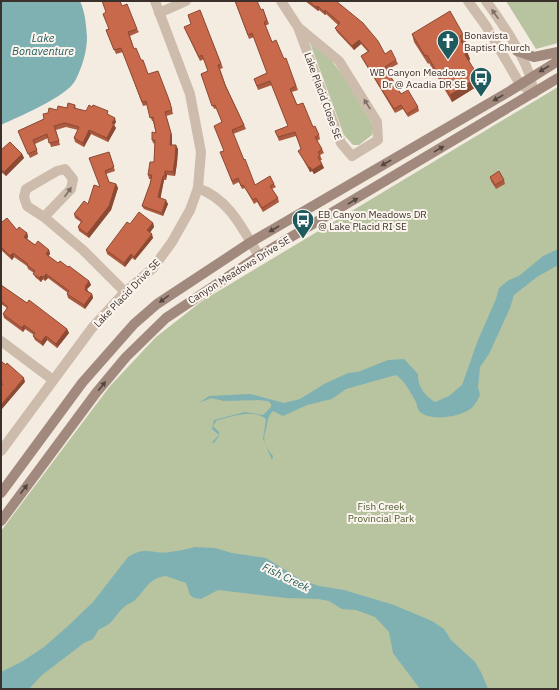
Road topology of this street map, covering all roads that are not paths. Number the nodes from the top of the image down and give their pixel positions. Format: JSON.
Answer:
{"nodes":[{"id":1,"x":155,"y":1,"type":"edge"},
{"id":2,"x":186,"y":1,"type":"edge"},
{"id":3,"x":281,"y":1,"type":"edge"},
{"id":4,"x":468,"y":1,"type":"edge"},
{"id":5,"x":486,"y":1,"type":"edge"},
{"id":6,"x":159,"y":13,"type":"junction"},
{"id":7,"x":298,"y":27,"type":"junction"},
{"id":8,"x":517,"y":51,"type":"junction"},
{"id":9,"x":558,"y":52,"type":"edge"},
{"id":10,"x":558,"y":61,"type":"edge"},
{"id":11,"x":531,"y":77,"type":"junction"},
{"id":12,"x":558,"y":78,"type":"edge"},
{"id":13,"x":520,"y":84,"type":"junction"},
{"id":14,"x":534,"y":93,"type":"junction"},
{"id":15,"x":198,"y":188,"type":"junction"},
{"id":16,"x":44,"y":217,"type":"junction"},
{"id":17,"x":251,"y":242,"type":"junction"},
{"id":18,"x":259,"y":256,"type":"junction"},
{"id":19,"x":125,"y":292,"type":"junction"},
{"id":20,"x":1,"y":341,"type":"edge"},
{"id":21,"x":53,"y":380,"type":"junction"},
{"id":22,"x":1,"y":451,"type":"edge"},
{"id":23,"x":1,"y":492,"type":"edge"},
{"id":24,"x":1,"y":521,"type":"edge"}],
"edges":[{"from":1,"to":6,"type":"street","name":"Lake Placid Drive SE"},
{"from":2,"to":6,"type":"street"},
{"from":3,"to":7,"type":"street","name":"Lake Placid Close SE"},
{"from":4,"to":13,"type":"street"},
{"from":8,"to":5,"type":"street","one_way":true},
{"from":6,"to":15,"type":"street","name":"Lake Placid Drive SE"},
{"from":7,"to":7,"type":"street","name":"Lake Placid Close SE","one_way":true},
{"from":8,"to":9,"type":"main road"},
{"from":8,"to":11,"type":"street"},
{"from":10,"to":11,"type":"main road","name":"Canyon Meadows Drive SE","one_way":true},
{"from":11,"to":13,"type":"main road","name":"Canyon Meadows Drive SE"},
{"from":11,"to":14,"type":"street"},
{"from":12,"to":14,"type":"main road","name":"Canyon Meadows Drive SE"},
{"from":13,"to":14,"type":"street"},
{"from":13,"to":17,"type":"main road","name":"Canyon Meadows Drive SE","one_way":true},
{"from":18,"to":14,"type":"main road","name":"Canyon Meadows Drive SE","one_way":true},
{"from":15,"to":17,"type":"street"},
{"from":15,"to":19,"type":"street","name":"Lake Placid Drive SE"},
{"from":16,"to":16,"type":"street","one_way":true},
{"from":16,"to":19,"type":"street"},
{"from":17,"to":18,"type":"street"},
{"from":17,"to":23,"type":"main road","name":"Canyon Meadows Drive SE","one_way":true},
{"from":24,"to":18,"type":"main road","name":"Canyon Meadows Drive SE","one_way":true},
{"from":19,"to":21,"type":"street","name":"Lake Placid Drive SE"},
{"from":20,"to":21,"type":"street"},
{"from":21,"to":22,"type":"street","name":"Lake Placid Drive SE"}]}
